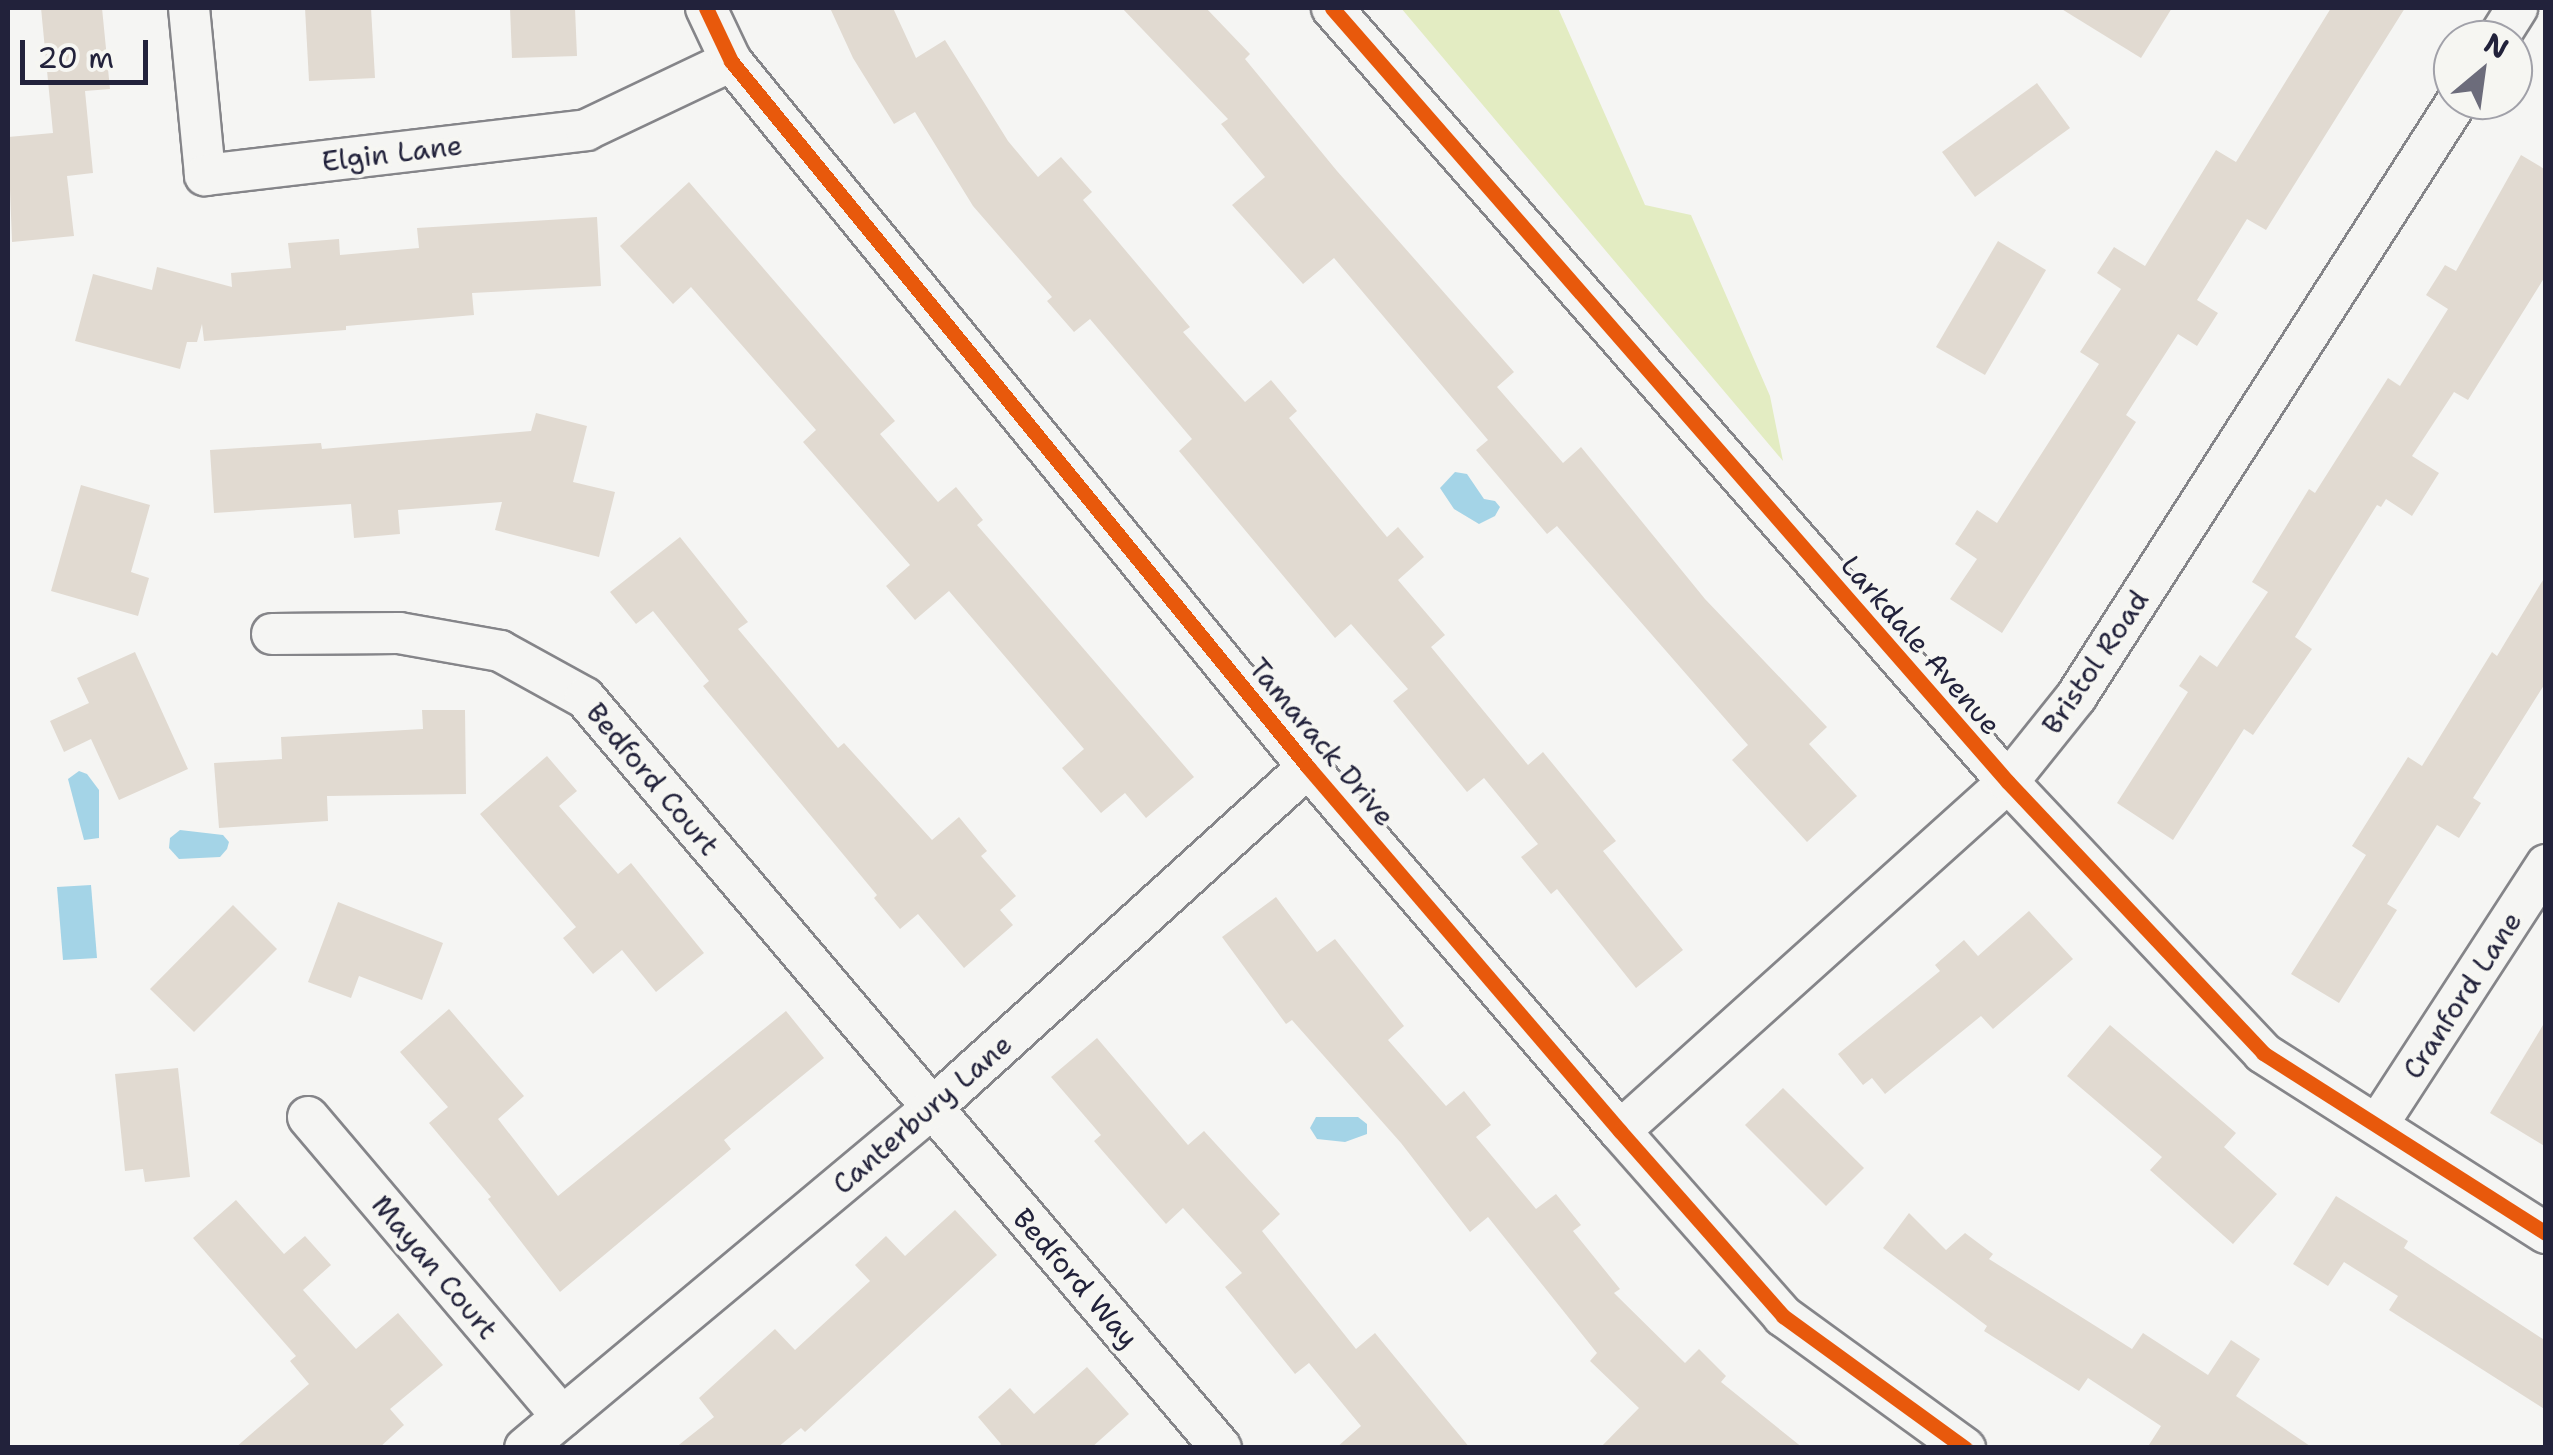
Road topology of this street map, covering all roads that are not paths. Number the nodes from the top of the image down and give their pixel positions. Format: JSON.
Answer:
{"nodes":[{"id":1,"x":189,"y":8,"type":"edge"},
{"id":2,"x":706,"y":8,"type":"edge"},
{"id":3,"x":1332,"y":8,"type":"edge"},
{"id":4,"x":732,"y":60,"type":"junction"},
{"id":5,"x":2445,"y":120,"type":"edge"},
{"id":6,"x":272,"y":634,"type":"dead end"},
{"id":7,"x":1308,"y":767,"type":"junction"},
{"id":8,"x":2008,"y":782,"type":"junction"},
{"id":9,"x":2546,"y":865,"type":"edge"},
{"id":10,"x":931,"y":1110,"type":"junction"},
{"id":11,"x":308,"y":1117,"type":"dead end"},
{"id":12,"x":2378,"y":1124,"type":"junction"},
{"id":13,"x":1620,"y":1130,"type":"junction"},
{"id":14,"x":2546,"y":1233,"type":"edge"},
{"id":15,"x":562,"y":1417,"type":"junction"},
{"id":16,"x":526,"y":1448,"type":"edge"},
{"id":17,"x":1221,"y":1448,"type":"edge"},
{"id":18,"x":1965,"y":1448,"type":"edge"}],
"edges":[{"from":1,"to":4,"type":"street","name":"Elgin Lane"},
{"from":2,"to":4,"type":"street","name":"Tamarack Drive"},
{"from":3,"to":8,"type":"street","name":"Larkdale Avenue"},
{"from":4,"to":7,"type":"street","name":"Tamarack Drive"},
{"from":5,"to":8,"type":"street","name":"Bristol Road"},
{"from":6,"to":10,"type":"street","name":"Bedford Court"},
{"from":7,"to":10,"type":"street","name":"Canterbury Lane"},
{"from":7,"to":13,"type":"street","name":"Tamarack Drive"},
{"from":8,"to":12,"type":"street","name":"Larkdale Avenue"},
{"from":8,"to":13,"type":"street","name":"Bristol Road"},
{"from":9,"to":12,"type":"street","name":"Cranford Lane"},
{"from":10,"to":15,"type":"street","name":"Canterbury Lane"},
{"from":10,"to":17,"type":"street","name":"Bedford Way"},
{"from":11,"to":15,"type":"street","name":"Mayan Court"},
{"from":12,"to":14,"type":"street","name":"Larkdale Avenue"},
{"from":13,"to":18,"type":"street","name":"Tamarack Drive"},
{"from":15,"to":16,"type":"street","name":"Canterbury Lane"}]}
